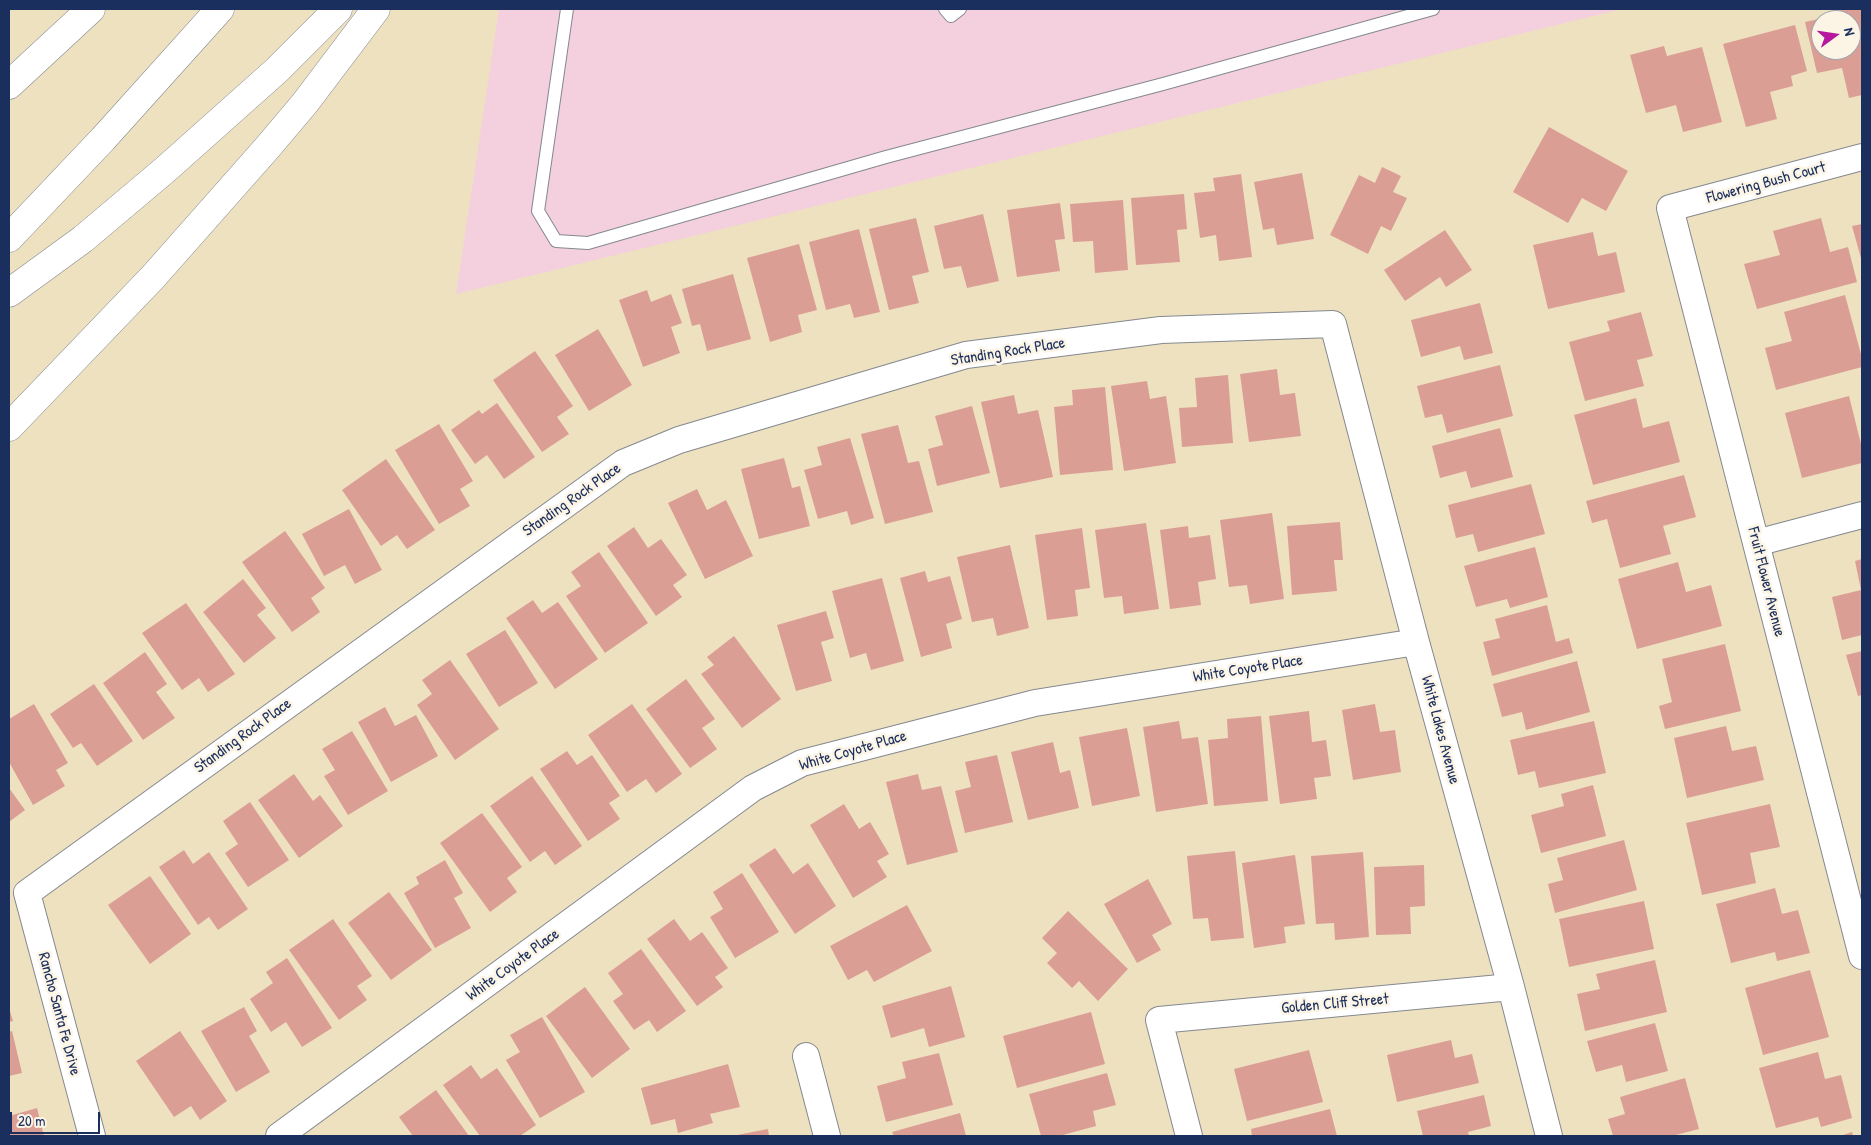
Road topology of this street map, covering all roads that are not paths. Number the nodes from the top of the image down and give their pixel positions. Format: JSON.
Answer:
{"nodes":[{"id":1,"x":91,"y":9,"type":"edge"},
{"id":2,"x":220,"y":9,"type":"edge"},
{"id":3,"x":338,"y":9,"type":"edge"},
{"id":4,"x":376,"y":9,"type":"edge"},
{"id":5,"x":567,"y":9,"type":"edge"},
{"id":6,"x":945,"y":9,"type":"edge"},
{"id":7,"x":960,"y":9,"type":"edge"},
{"id":8,"x":1434,"y":9,"type":"edge"},
{"id":9,"x":9,"y":85,"type":"edge"},
{"id":10,"x":1862,"y":157,"type":"edge"},
{"id":11,"x":1670,"y":208,"type":"joint"},
{"id":12,"x":9,"y":238,"type":"edge"},
{"id":13,"x":9,"y":293,"type":"edge"},
{"id":14,"x":1333,"y":324,"type":"joint"},
{"id":15,"x":9,"y":427,"type":"edge"},
{"id":16,"x":1862,"y":515,"type":"edge"},
{"id":17,"x":1756,"y":543,"type":"junction"},
{"id":18,"x":1416,"y":642,"type":"junction"},
{"id":19,"x":1852,"y":872,"type":"edge"},
{"id":20,"x":27,"y":892,"type":"joint"},
{"id":21,"x":1862,"y":956,"type":"edge"},
{"id":22,"x":1511,"y":987,"type":"junction"},
{"id":23,"x":806,"y":1056,"type":"dead end"},
{"id":24,"x":92,"y":1136,"type":"edge"},
{"id":25,"x":279,"y":1136,"type":"edge"},
{"id":26,"x":827,"y":1136,"type":"edge"},
{"id":27,"x":1189,"y":1136,"type":"edge"},
{"id":28,"x":1549,"y":1136,"type":"edge"}],
"edges":[{"from":1,"to":9,"type":"main road"},
{"from":2,"to":12,"type":"main road"},
{"from":3,"to":13,"type":"main road"},
{"from":4,"to":15,"type":"main road"},
{"from":5,"to":8,"type":"lane"},
{"from":6,"to":7,"type":"lane"},
{"from":10,"to":11,"type":"street","name":"Flowering Bush Court"},
{"from":11,"to":17,"type":"street","name":"Fruit Flower Avenue"},
{"from":14,"to":18,"type":"street","name":"White Lakes Avenue"},
{"from":14,"to":20,"type":"street","name":"Standing Rock Place"},
{"from":16,"to":17,"type":"street"},
{"from":17,"to":19,"type":"street","name":"Fruit Flower Avenue"},
{"from":18,"to":22,"type":"street","name":"White Lakes Avenue"},
{"from":18,"to":25,"type":"street","name":"White Coyote Place"},
{"from":19,"to":21,"type":"street","name":"Fruit Flower Avenue"},
{"from":20,"to":24,"type":"street","name":"Rancho Santa Fe Drive"},
{"from":22,"to":27,"type":"street","name":"Golden Cliff Street"},
{"from":22,"to":28,"type":"street","name":"White Lakes Avenue"},
{"from":23,"to":26,"type":"street"}]}
